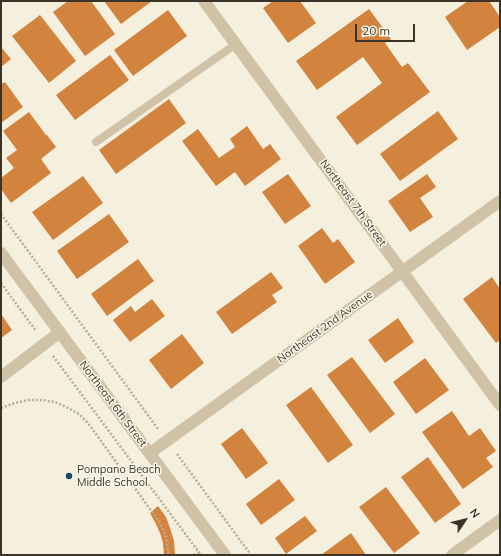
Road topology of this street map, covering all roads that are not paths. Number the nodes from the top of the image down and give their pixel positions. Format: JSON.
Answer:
{"nodes":[{"id":1,"x":204,"y":1,"type":"edge"},
{"id":2,"x":236,"y":44,"type":"junction"},
{"id":3,"x":96,"y":142,"type":"dead end"},
{"id":4,"x":500,"y":201,"type":"edge"},
{"id":5,"x":1,"y":253,"type":"edge"},
{"id":6,"x":403,"y":271,"type":"junction"},
{"id":7,"x":60,"y":332,"type":"junction"},
{"id":8,"x":1,"y":376,"type":"edge"},
{"id":9,"x":500,"y":405,"type":"edge"},
{"id":10,"x":150,"y":453,"type":"junction"},
{"id":11,"x":500,"y":520,"type":"edge"},
{"id":12,"x":225,"y":555,"type":"edge"},
{"id":13,"x":452,"y":555,"type":"edge"}],
"edges":[{"from":1,"to":2,"type":"street","name":"Northeast 7th Street"},
{"from":2,"to":3,"type":"lane"},
{"from":2,"to":6,"type":"street","name":"Northeast 7th Street"},
{"from":4,"to":6,"type":"street","name":"Northeast 2nd Avenue"},
{"from":5,"to":7,"type":"street","name":"Northeast 6th Street"},
{"from":6,"to":9,"type":"street","name":"Northeast 7th Street"},
{"from":6,"to":10,"type":"street","name":"Northeast 2nd Avenue"},
{"from":7,"to":8,"type":"street"},
{"from":7,"to":10,"type":"street","name":"Northeast 6th Street"},
{"from":10,"to":12,"type":"street","name":"Northeast 6th Street"},
{"from":11,"to":13,"type":"street"}]}
